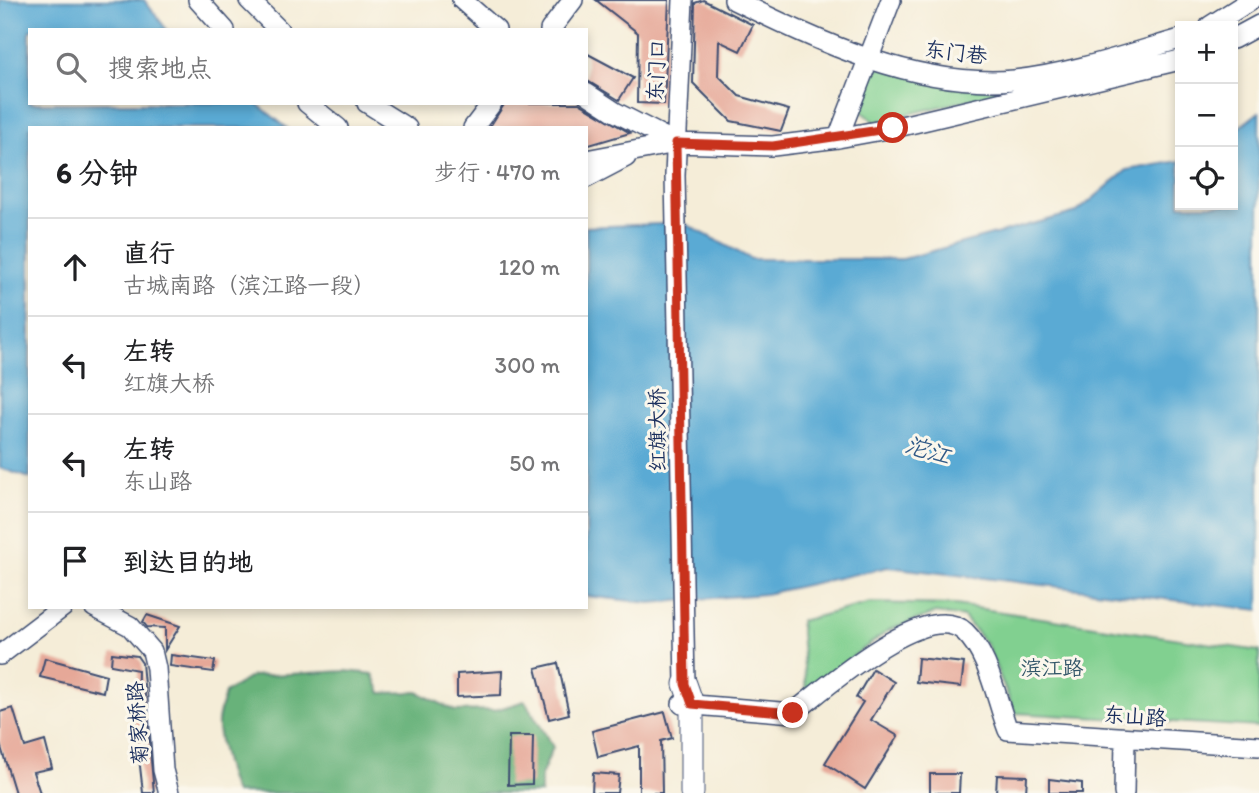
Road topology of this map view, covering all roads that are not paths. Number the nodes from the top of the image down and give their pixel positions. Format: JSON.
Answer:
{"nodes":[{"id":1,"x":198,"y":0,"type":"edge"},
{"id":2,"x":249,"y":0,"type":"edge"},
{"id":3,"x":462,"y":0,"type":"edge"},
{"id":4,"x":573,"y":0,"type":"edge"},
{"id":5,"x":682,"y":0,"type":"edge"},
{"id":6,"x":734,"y":0,"type":"edge"},
{"id":7,"x":891,"y":0,"type":"edge"},
{"id":8,"x":1251,"y":0,"type":"edge"},
{"id":9,"x":1218,"y":21,"type":"edge"},
{"id":10,"x":1259,"y":24,"type":"edge"},
{"id":11,"x":223,"y":28,"type":"edge"},
{"id":12,"x":277,"y":28,"type":"edge"},
{"id":13,"x":494,"y":28,"type":"edge"},
{"id":14,"x":552,"y":28,"type":"edge"},
{"id":15,"x":1238,"y":36,"type":"edge"},
{"id":16,"x":1175,"y":40,"type":"edge"},
{"id":17,"x":867,"y":58,"type":"junction"},
{"id":18,"x":1175,"y":61,"type":"edge"},
{"id":19,"x":588,"y":94,"type":"edge"},
{"id":20,"x":309,"y":105,"type":"edge"},
{"id":21,"x":370,"y":105,"type":"edge"},
{"id":22,"x":490,"y":105,"type":"edge"},
{"id":23,"x":336,"y":126,"type":"edge"},
{"id":24,"x":404,"y":126,"type":"edge"},
{"id":25,"x":475,"y":126,"type":"edge"},
{"id":26,"x":838,"y":138,"type":"junction"},
{"id":27,"x":676,"y":143,"type":"junction"},
{"id":28,"x":633,"y":153,"type":"junction"},
{"id":29,"x":588,"y":160,"type":"edge"},
{"id":30,"x":676,"y":175,"type":"joint"},
{"id":31,"x":588,"y":177,"type":"edge"},
{"id":32,"x":60,"y":609,"type":"edge"},
{"id":33,"x":99,"y":609,"type":"edge"},
{"id":34,"x":0,"y":655,"type":"edge"},
{"id":35,"x":686,"y":697,"type":"junction"},
{"id":36,"x":1125,"y":739,"type":"junction"},
{"id":37,"x":1259,"y":746,"type":"edge"},
{"id":38,"x":169,"y":793,"type":"edge"},
{"id":39,"x":683,"y":793,"type":"edge"},
{"id":40,"x":692,"y":793,"type":"edge"},
{"id":41,"x":1124,"y":793,"type":"edge"}],
"edges":[{"from":1,"to":11,"type":"street"},
{"from":2,"to":12,"type":"street"},
{"from":3,"to":13,"type":"street"},
{"from":4,"to":14,"type":"street"},
{"from":5,"to":27,"type":"street","name":"东门口"},
{"from":6,"to":17,"type":"street","name":"东门巷"},
{"from":7,"to":17,"type":"street"},
{"from":8,"to":9,"type":"street"},
{"from":10,"to":15,"type":"street"},
{"from":16,"to":17,"type":"street","name":"东门巷"},
{"from":17,"to":26,"type":"street"},
{"from":18,"to":26,"type":"street"},
{"from":19,"to":27,"type":"street"},
{"from":20,"to":23,"type":"street"},
{"from":21,"to":24,"type":"street"},
{"from":22,"to":25,"type":"street"},
{"from":26,"to":27,"type":"street"},
{"from":27,"to":28,"type":"street"},
{"from":27,"to":30,"type":"street","name":"东门口"},
{"from":28,"to":29,"type":"street"},
{"from":28,"to":31,"type":"street"},
{"from":30,"to":35,"type":"street","name":"红旗大桥"},
{"from":32,"to":34,"type":"street"},
{"from":33,"to":38,"type":"street","name":"菊家桥路"},
{"from":35,"to":36,"type":"street","name":"东山路"},
{"from":35,"to":39,"type":"main road"},
{"from":35,"to":40,"type":"main road"},
{"from":36,"to":37,"type":"street","name":"东山路"},
{"from":36,"to":41,"type":"street"}]}
